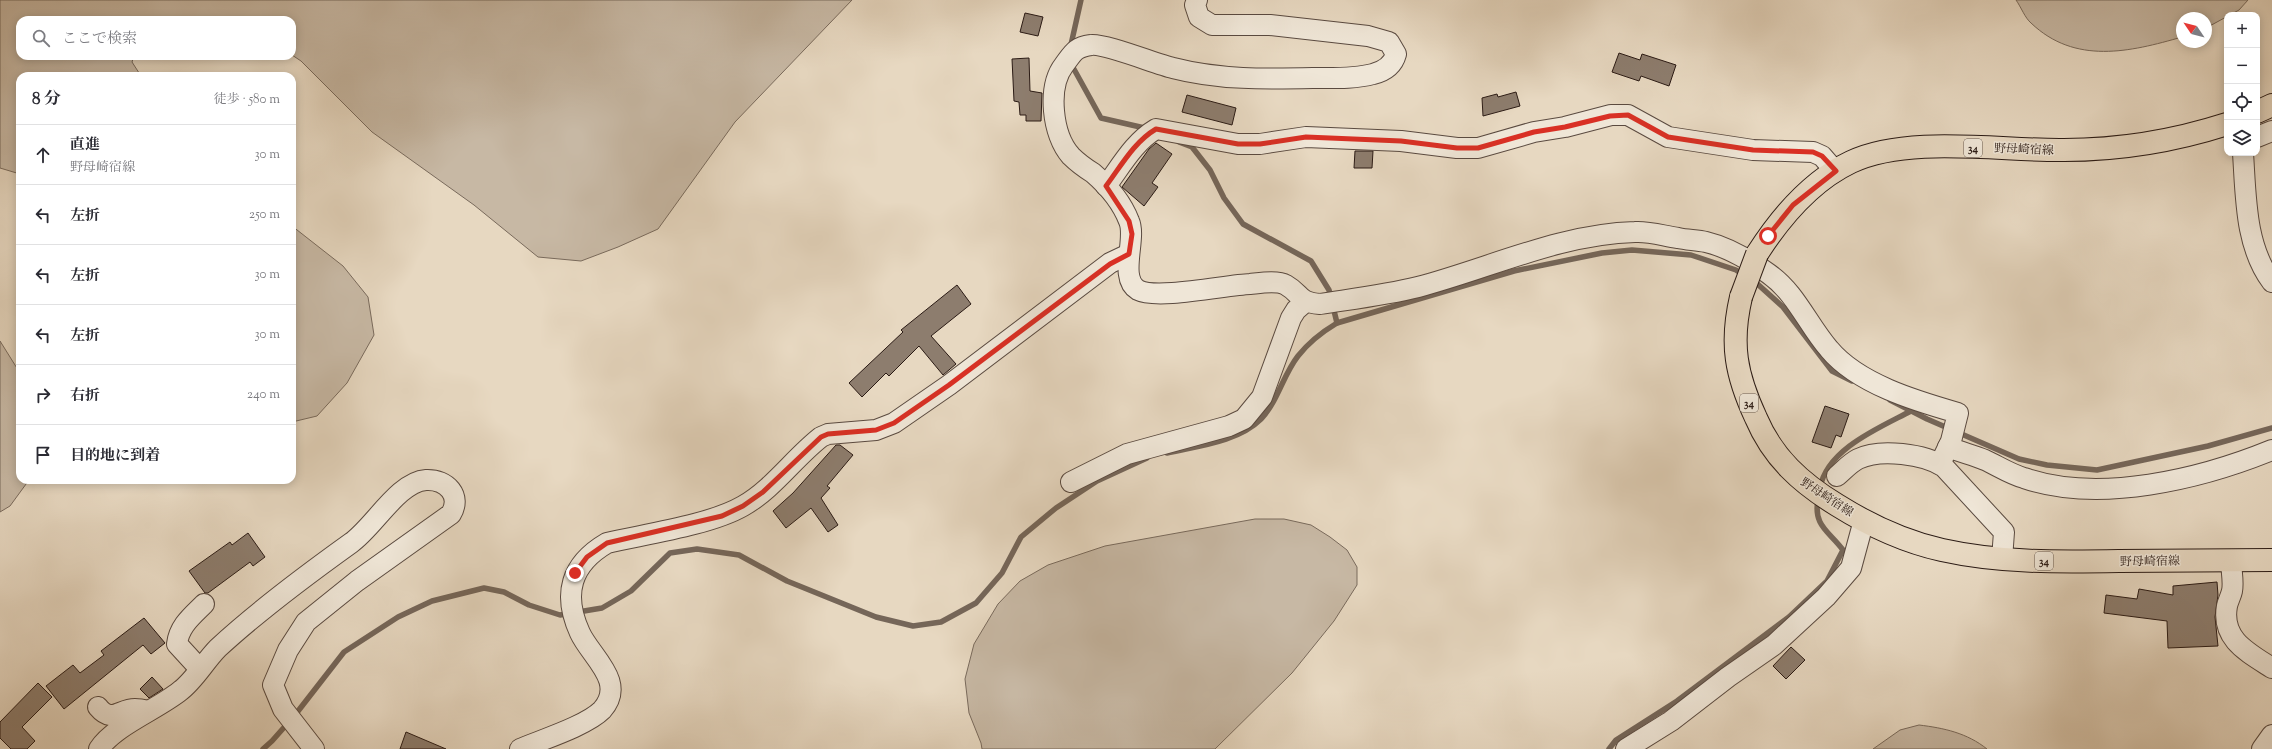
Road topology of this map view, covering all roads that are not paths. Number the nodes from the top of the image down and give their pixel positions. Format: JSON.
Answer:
{"nodes":[{"id":1,"x":1197,"y":0,"type":"edge"},
{"id":2,"x":2272,"y":105,"type":"edge"},
{"id":3,"x":2260,"y":111,"type":"edge"},
{"id":4,"x":2224,"y":125,"type":"edge"},
{"id":5,"x":2272,"y":131,"type":"edge"},
{"id":6,"x":2260,"y":136,"type":"edge"},
{"id":7,"x":2244,"y":156,"type":"edge"},
{"id":8,"x":1836,"y":171,"type":"junction"},
{"id":9,"x":1106,"y":186,"type":"junction"},
{"id":10,"x":1129,"y":254,"type":"junction"},
{"id":11,"x":2272,"y":282,"type":"edge"},
{"id":12,"x":1312,"y":303,"type":"junction"},
{"id":13,"x":2272,"y":450,"type":"edge"},
{"id":14,"x":1946,"y":451,"type":"junction"},
{"id":15,"x":1837,"y":476,"type":"dead end"},
{"id":16,"x":1071,"y":482,"type":"dead end"},
{"id":17,"x":1864,"y":520,"type":"junction"},
{"id":18,"x":2002,"y":559,"type":"junction"},
{"id":19,"x":2231,"y":560,"type":"junction"},
{"id":20,"x":2272,"y":560,"type":"edge"},
{"id":21,"x":204,"y":604,"type":"dead end"},
{"id":22,"x":199,"y":668,"type":"junction"},
{"id":23,"x":2272,"y":668,"type":"edge"},
{"id":24,"x":98,"y":707,"type":"dead end"},
{"id":25,"x":150,"y":711,"type":"junction"},
{"id":26,"x":2272,"y":735,"type":"edge"},
{"id":27,"x":99,"y":749,"type":"edge"},
{"id":28,"x":314,"y":749,"type":"edge"},
{"id":29,"x":520,"y":749,"type":"edge"},
{"id":30,"x":1626,"y":749,"type":"edge"},
{"id":31,"x":2262,"y":749,"type":"edge"}],
"edges":[{"from":1,"to":9,"type":"street"},
{"from":2,"to":3,"type":"main road"},
{"from":4,"to":8,"type":"main road","name":"野母崎宿線","number":"34"},
{"from":5,"to":6,"type":"street"},
{"from":7,"to":11,"type":"street"},
{"from":8,"to":9,"type":"street"},
{"from":8,"to":17,"type":"main road","name":"野母崎宿線","number":"34","bridge":true},
{"from":9,"to":10,"type":"street"},
{"from":10,"to":12,"type":"street"},
{"from":10,"to":29,"type":"street"},
{"from":12,"to":14,"type":"street"},
{"from":12,"to":16,"type":"street"},
{"from":13,"to":14,"type":"street"},
{"from":14,"to":15,"type":"street"},
{"from":14,"to":18,"type":"street"},
{"from":17,"to":18,"type":"main road","name":"野母崎宿線","number":"34"},
{"from":17,"to":30,"type":"street"},
{"from":18,"to":19,"type":"main road","name":"野母崎宿線","number":"34"},
{"from":19,"to":20,"type":"main road","name":"野母崎宿線","number":"34"},
{"from":19,"to":23,"type":"street"},
{"from":21,"to":22,"type":"street"},
{"from":22,"to":25,"type":"street"},
{"from":22,"to":28,"type":"street"},
{"from":24,"to":25,"type":"street"},
{"from":25,"to":27,"type":"street"},
{"from":26,"to":31,"type":"street"}]}
